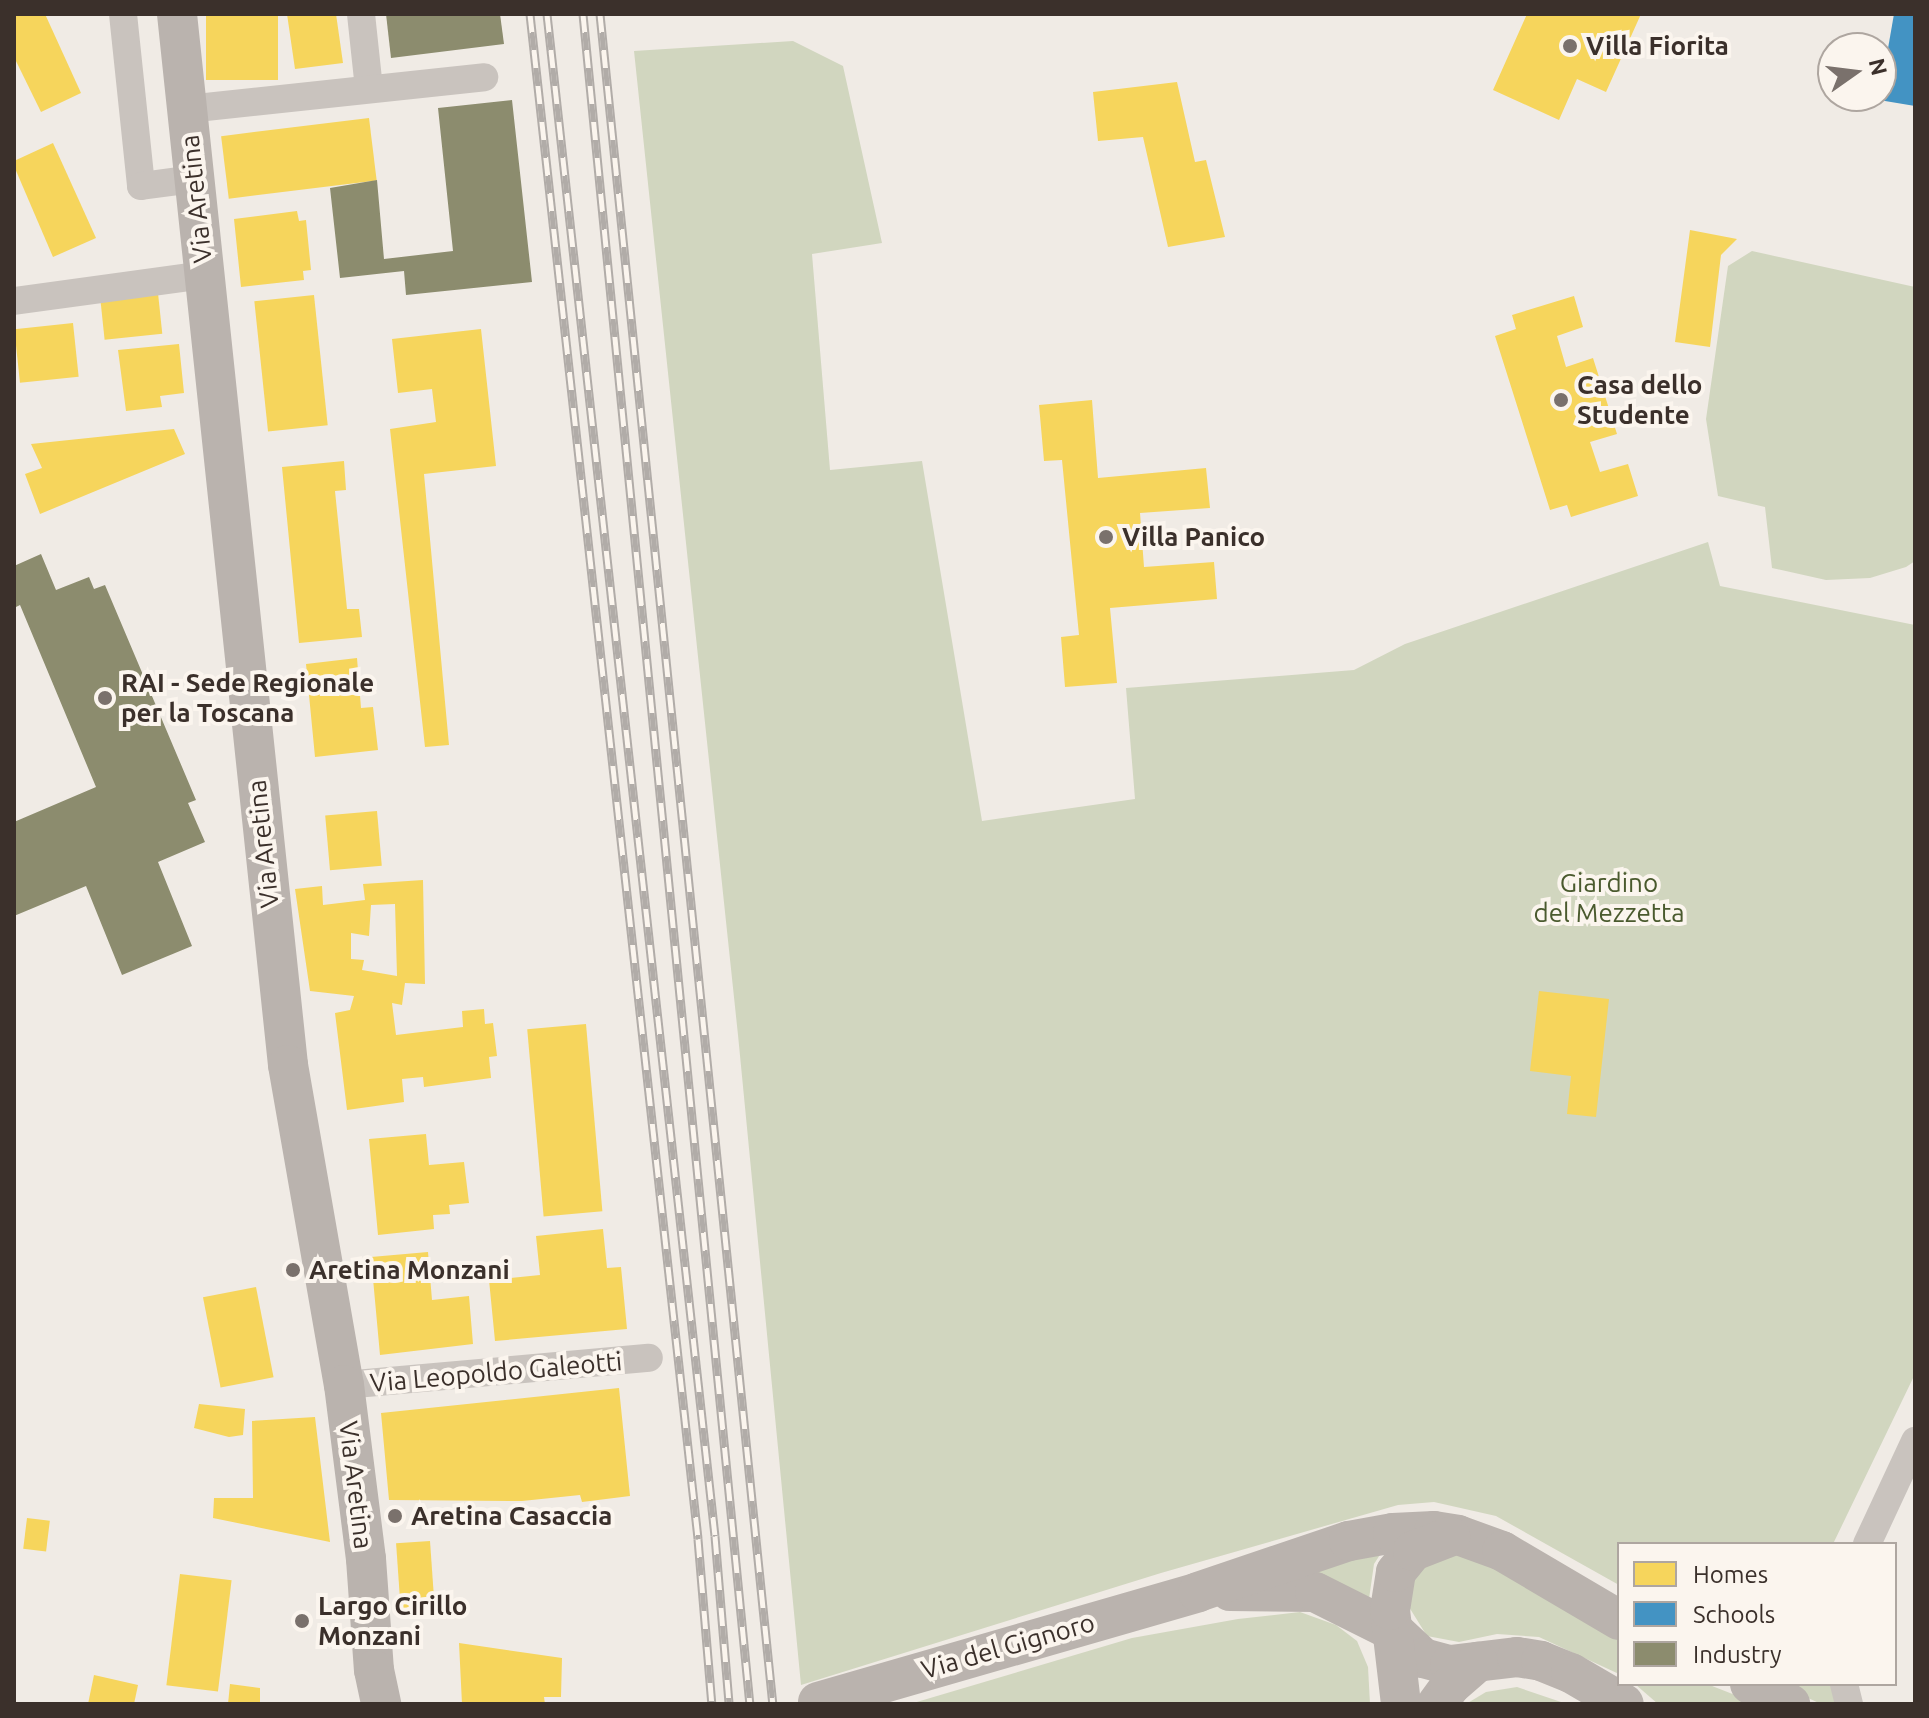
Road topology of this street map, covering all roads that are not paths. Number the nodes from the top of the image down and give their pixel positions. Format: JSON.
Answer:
{"nodes":[{"id":1,"x":123,"y":14,"type":"edge"},
{"id":2,"x":177,"y":14,"type":"edge"},
{"id":3,"x":361,"y":14,"type":"edge"},
{"id":4,"x":484,"y":77,"type":"dead end"},
{"id":5,"x":369,"y":89,"type":"junction"},
{"id":6,"x":187,"y":109,"type":"junction"},
{"id":7,"x":193,"y":179,"type":"junction"},
{"id":8,"x":203,"y":275,"type":"junction"},
{"id":9,"x":14,"y":301,"type":"edge"},
{"id":10,"x":649,"y":1358,"type":"dead end"},
{"id":11,"x":344,"y":1385,"type":"junction"},
{"id":12,"x":1915,"y":1441,"type":"edge"},
{"id":13,"x":1458,"y":1535,"type":"junction"},
{"id":14,"x":1867,"y":1540,"type":"edge"},
{"id":15,"x":1198,"y":1592,"type":"junction"},
{"id":16,"x":1617,"y":1619,"type":"edge"},
{"id":17,"x":1395,"y":1632,"type":"junction"},
{"id":18,"x":1478,"y":1662,"type":"junction"},
{"id":19,"x":1754,"y":1686,"type":"edge"},
{"id":20,"x":374,"y":1693,"type":"edge"},
{"id":21,"x":818,"y":1702,"type":"edge"},
{"id":22,"x":1401,"y":1704,"type":"edge"},
{"id":23,"x":1437,"y":1704,"type":"edge"},
{"id":24,"x":1624,"y":1704,"type":"edge"},
{"id":25,"x":1790,"y":1704,"type":"edge"}],
"edges":[{"from":1,"to":7,"type":"street"},
{"from":2,"to":6,"type":"street","name":"Via Aretina"},
{"from":3,"to":5,"type":"street"},
{"from":4,"to":5,"type":"street"},
{"from":5,"to":6,"type":"street"},
{"from":6,"to":7,"type":"street","name":"Via Aretina"},
{"from":7,"to":8,"type":"street","name":"Via Aretina"},
{"from":8,"to":9,"type":"street"},
{"from":8,"to":11,"type":"street","name":"Via Aretina"},
{"from":10,"to":11,"type":"street","name":"Via Leopoldo Galeotti"},
{"from":11,"to":20,"type":"street","name":"Via Aretina"},
{"from":12,"to":14,"type":"street"},
{"from":13,"to":15,"type":"street","name":"Via del Gignoro"},
{"from":13,"to":16,"type":"street","name":"Via del Gignoro"},
{"from":13,"to":17,"type":"street"},
{"from":15,"to":17,"type":"street","name":"Via del Gignoro"},
{"from":15,"to":21,"type":"street","name":"Via del Gignoro"},
{"from":17,"to":18,"type":"street","name":"Via del Gignoro"},
{"from":17,"to":22,"type":"street"},
{"from":18,"to":23,"type":"street"},
{"from":18,"to":24,"type":"street","name":"Via del Gignoro"},
{"from":19,"to":25,"type":"street"}]}
